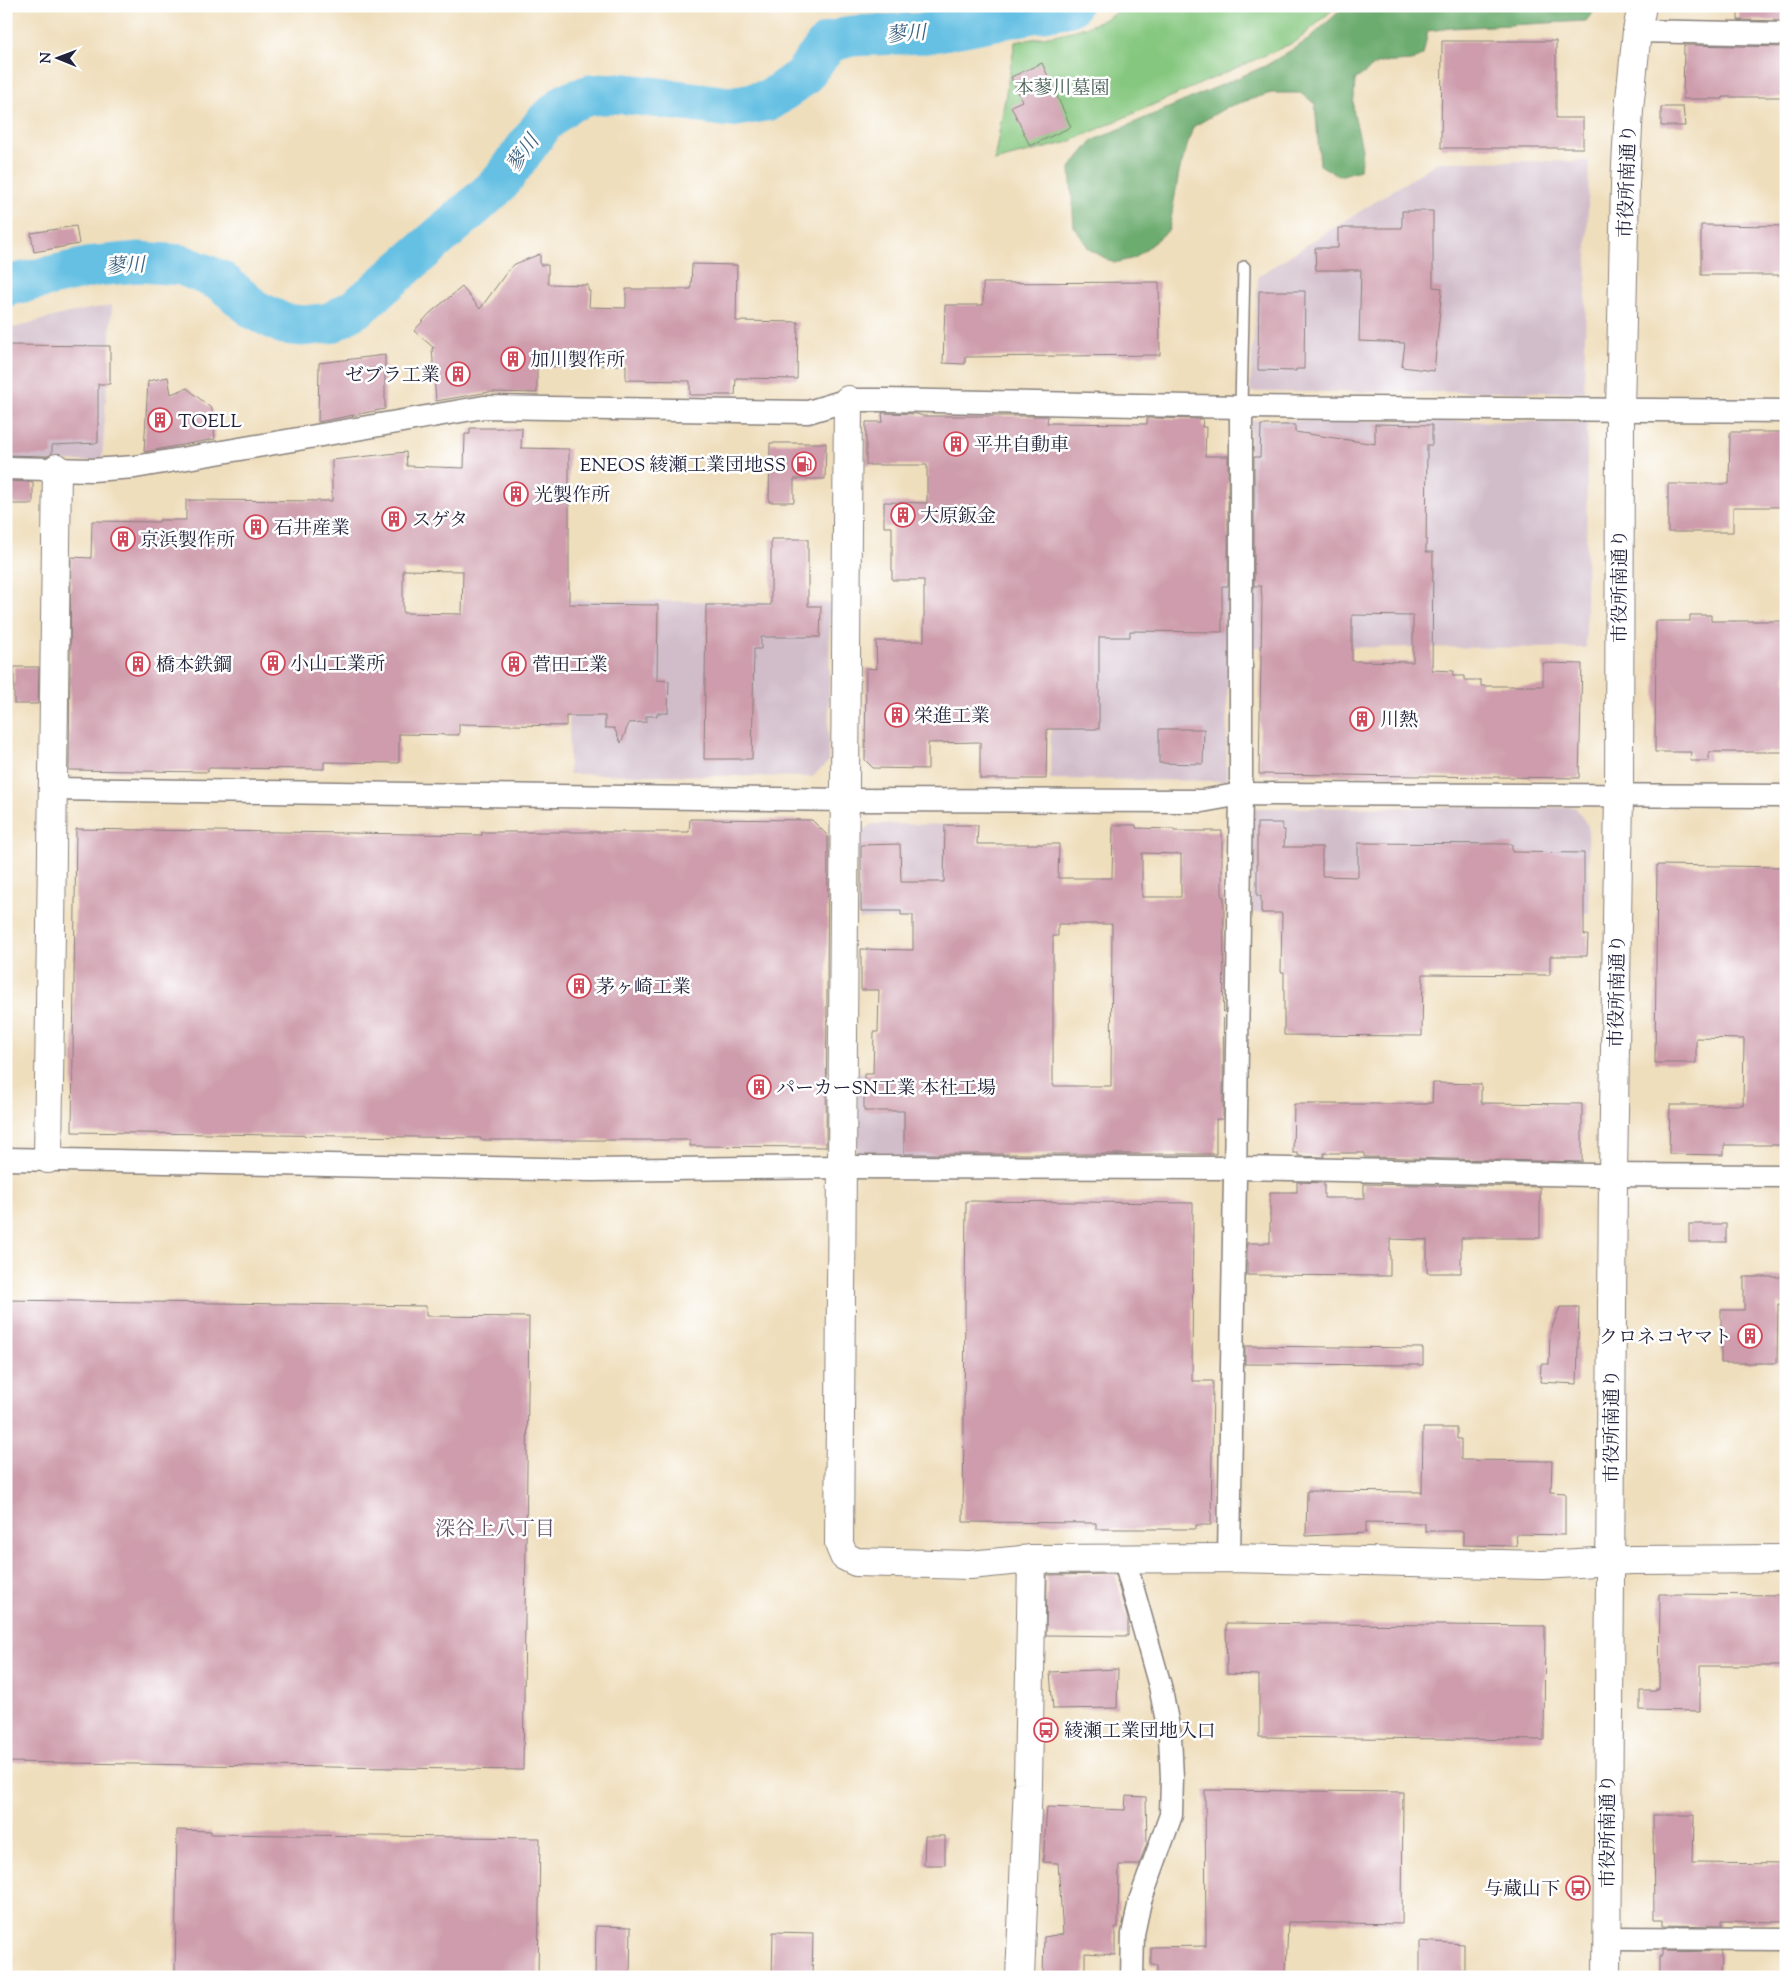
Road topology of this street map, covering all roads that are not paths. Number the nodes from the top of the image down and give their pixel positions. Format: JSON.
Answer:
{"nodes":[{"id":1,"x":1639,"y":19,"type":"edge"},
{"id":2,"x":1786,"y":34,"type":"edge"},
{"id":3,"x":1244,"y":267,"type":"dead end"},
{"id":4,"x":848,"y":400,"type":"junction"},
{"id":5,"x":1241,"y":407,"type":"junction"},
{"id":6,"x":1620,"y":410,"type":"junction"},
{"id":7,"x":1786,"y":411,"type":"edge"},
{"id":8,"x":6,"y":468,"type":"edge"},
{"id":9,"x":57,"y":468,"type":"junction"},
{"id":10,"x":53,"y":789,"type":"junction"},
{"id":11,"x":1240,"y":794,"type":"junction"},
{"id":12,"x":1619,"y":795,"type":"junction"},
{"id":13,"x":1786,"y":796,"type":"edge"},
{"id":14,"x":845,"y":800,"type":"junction"},
{"id":15,"x":6,"y":1158,"type":"edge"},
{"id":16,"x":48,"y":1159,"type":"junction"},
{"id":17,"x":842,"y":1167,"type":"junction"},
{"id":18,"x":1236,"y":1168,"type":"junction"},
{"id":19,"x":1613,"y":1175,"type":"junction"},
{"id":20,"x":1786,"y":1176,"type":"edge"},
{"id":21,"x":1124,"y":1558,"type":"junction"},
{"id":22,"x":1229,"y":1558,"type":"junction"},
{"id":23,"x":1032,"y":1559,"type":"junction"},
{"id":24,"x":1786,"y":1559,"type":"edge"},
{"id":25,"x":1610,"y":1562,"type":"junction"},
{"id":26,"x":1606,"y":1938,"type":"junction"},
{"id":27,"x":1786,"y":1939,"type":"edge"},
{"id":28,"x":1020,"y":1977,"type":"edge"},
{"id":29,"x":1132,"y":1977,"type":"edge"},
{"id":30,"x":1607,"y":1977,"type":"edge"}],
"edges":[{"from":1,"to":2,"type":"street"},
{"from":1,"to":6,"type":"street","name":"市役所南通り"},
{"from":3,"to":5,"type":"lane"},
{"from":4,"to":5,"type":"street"},
{"from":4,"to":9,"type":"street"},
{"from":4,"to":14,"type":"street"},
{"from":5,"to":6,"type":"street"},
{"from":5,"to":11,"type":"street"},
{"from":6,"to":7,"type":"street"},
{"from":6,"to":12,"type":"street","name":"市役所南通り"},
{"from":8,"to":9,"type":"street"},
{"from":9,"to":10,"type":"street"},
{"from":10,"to":14,"type":"street"},
{"from":10,"to":16,"type":"street"},
{"from":11,"to":12,"type":"street"},
{"from":11,"to":14,"type":"street"},
{"from":11,"to":18,"type":"street"},
{"from":12,"to":13,"type":"street"},
{"from":12,"to":19,"type":"street","name":"市役所南通り"},
{"from":14,"to":17,"type":"street"},
{"from":15,"to":16,"type":"street"},
{"from":16,"to":17,"type":"street"},
{"from":17,"to":18,"type":"street"},
{"from":17,"to":23,"type":"street"},
{"from":18,"to":19,"type":"street"},
{"from":18,"to":22,"type":"street"},
{"from":19,"to":20,"type":"street"},
{"from":19,"to":25,"type":"street","name":"市役所南通り"},
{"from":21,"to":22,"type":"street"},
{"from":21,"to":23,"type":"street"},
{"from":21,"to":29,"type":"street"},
{"from":22,"to":25,"type":"street"},
{"from":23,"to":28,"type":"street"},
{"from":24,"to":25,"type":"street"},
{"from":25,"to":26,"type":"street","name":"市役所南通り"},
{"from":26,"to":27,"type":"street"},
{"from":26,"to":30,"type":"street","name":"市役所南通り"}]}
